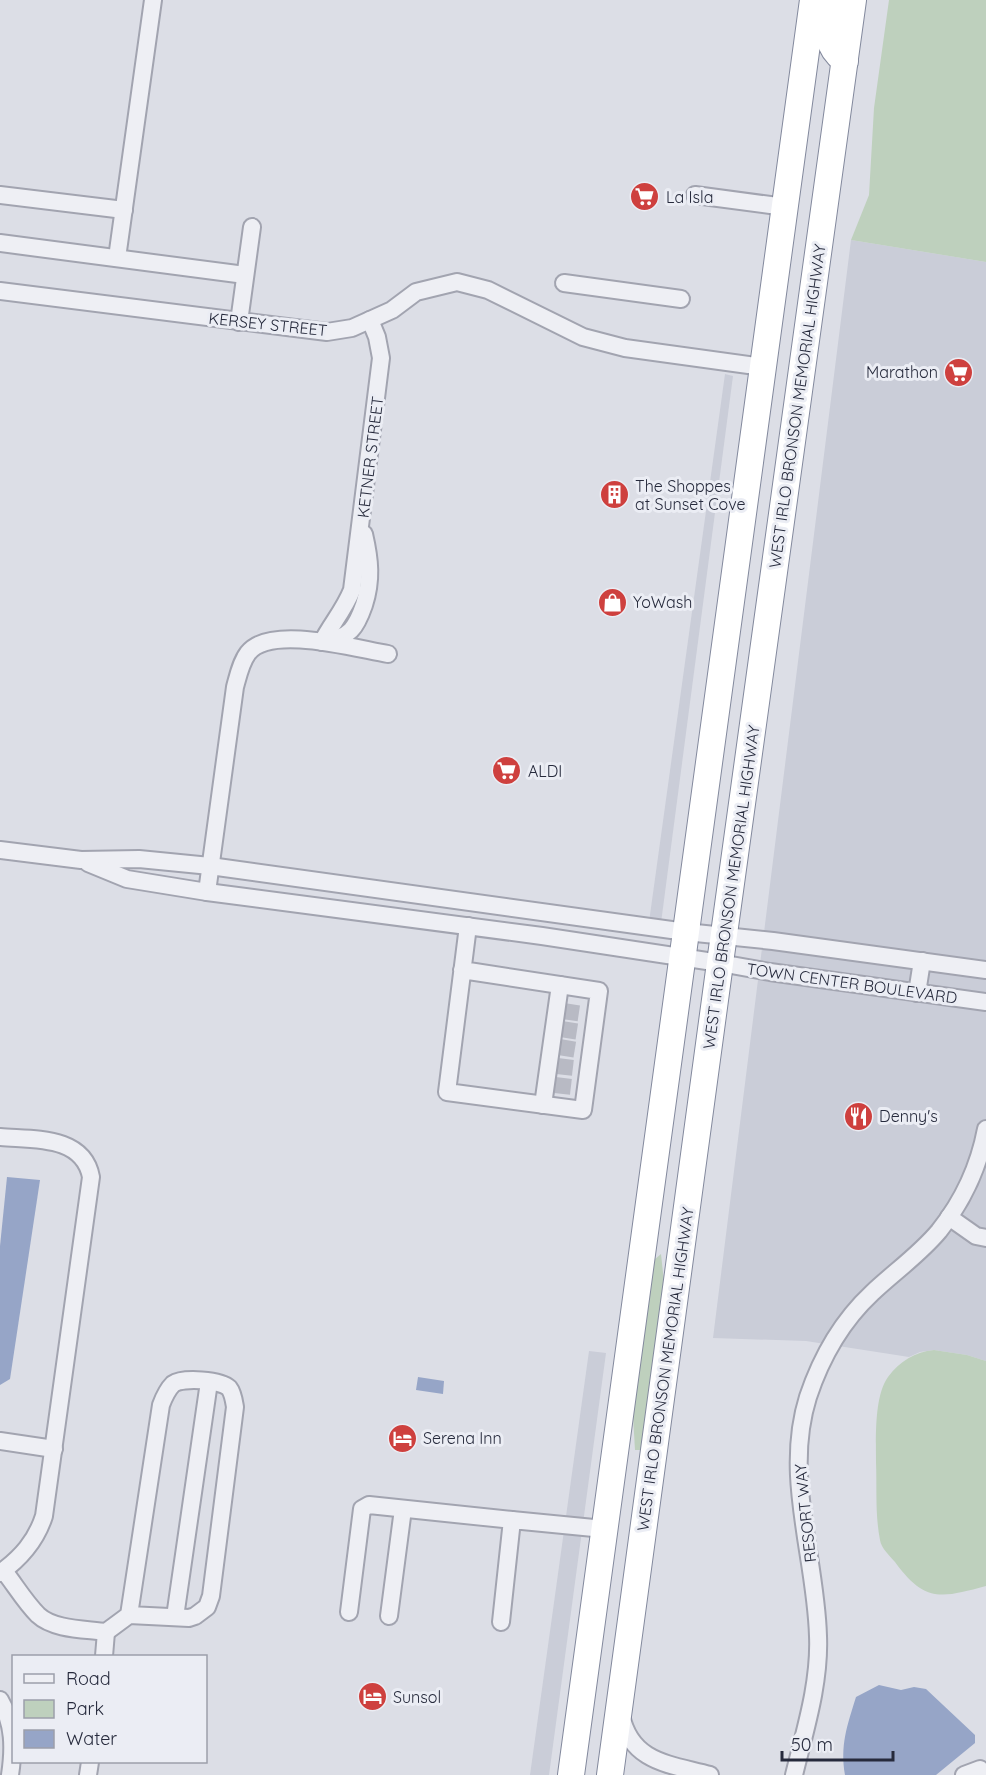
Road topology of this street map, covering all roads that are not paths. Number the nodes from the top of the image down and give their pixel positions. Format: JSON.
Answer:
{"nodes":[{"id":1,"x":153,"y":0,"type":"edge"},
{"id":2,"x":813,"y":0,"type":"edge"},
{"id":3,"x":831,"y":0,"type":"edge"},
{"id":4,"x":853,"y":0,"type":"edge"},
{"id":5,"x":845,"y":61,"type":"junction"},
{"id":6,"x":0,"y":195,"type":"edge"},
{"id":7,"x":695,"y":195,"type":"dead end"},
{"id":8,"x":785,"y":207,"type":"junction"},
{"id":9,"x":124,"y":210,"type":"junction"},
{"id":10,"x":252,"y":227,"type":"dead end"},
{"id":11,"x":0,"y":243,"type":"edge"},
{"id":12,"x":117,"y":258,"type":"junction"},
{"id":13,"x":246,"y":275,"type":"junction"},
{"id":14,"x":564,"y":283,"type":"dead end"},
{"id":15,"x":0,"y":291,"type":"edge"},
{"id":16,"x":681,"y":299,"type":"dead end"},
{"id":17,"x":370,"y":320,"type":"junction"},
{"id":18,"x":239,"y":322,"type":"junction"},
{"id":19,"x":763,"y":367,"type":"junction"},
{"id":20,"x":792,"y":443,"type":"junction"},
{"id":21,"x":322,"y":642,"type":"junction"},
{"id":22,"x":388,"y":654,"type":"dead end"},
{"id":23,"x":0,"y":850,"type":"edge"},
{"id":24,"x":81,"y":860,"type":"junction"},
{"id":25,"x":210,"y":866,"type":"junction"},
{"id":26,"x":207,"y":892,"type":"junction"},
{"id":27,"x":414,"y":894,"type":"junction"},
{"id":28,"x":546,"y":913,"type":"junction"},
{"id":29,"x":410,"y":919,"type":"junction"},
{"id":30,"x":468,"y":926,"type":"junction"},
{"id":31,"x":686,"y":932,"type":"junction"},
{"id":32,"x":542,"y":936,"type":"junction"},
{"id":33,"x":724,"y":936,"type":"junction"},
{"id":34,"x":683,"y":957,"type":"junction"},
{"id":35,"x":922,"y":961,"type":"junction"},
{"id":36,"x":720,"y":963,"type":"junction"},
{"id":37,"x":462,"y":970,"type":"junction"},
{"id":38,"x":986,"y":970,"type":"edge"},
{"id":39,"x":560,"y":985,"type":"junction"},
{"id":40,"x":917,"y":993,"type":"junction"},
{"id":41,"x":986,"y":1002,"type":"edge"},
{"id":42,"x":543,"y":1105,"type":"junction"},
{"id":43,"x":986,"y":1129,"type":"edge"},
{"id":44,"x":0,"y":1137,"type":"edge"},
{"id":45,"x":949,"y":1217,"type":"junction"},
{"id":46,"x":986,"y":1238,"type":"edge"},
{"id":47,"x":209,"y":1382,"type":"junction"},
{"id":48,"x":0,"y":1441,"type":"edge"},
{"id":49,"x":54,"y":1449,"type":"junction"},
{"id":50,"x":403,"y":1509,"type":"junction"},
{"id":51,"x":512,"y":1520,"type":"junction"},
{"id":52,"x":604,"y":1529,"type":"junction"},
{"id":53,"x":2,"y":1572,"type":"edge"},
{"id":54,"x":349,"y":1612,"type":"dead end"},
{"id":55,"x":129,"y":1615,"type":"junction"},
{"id":56,"x":389,"y":1616,"type":"dead end"},
{"id":57,"x":175,"y":1617,"type":"junction"},
{"id":58,"x":501,"y":1622,"type":"dead end"},
{"id":59,"x":106,"y":1632,"type":"junction"},
{"id":60,"x":104,"y":1655,"type":"edge"},
{"id":61,"x":586,"y":1665,"type":"junction"},
{"id":62,"x":0,"y":1700,"type":"edge"},
{"id":63,"x":620,"y":1702,"type":"junction"},
{"id":64,"x":576,"y":1770,"type":"edge"},
{"id":65,"x":612,"y":1774,"type":"edge"},
{"id":66,"x":10,"y":1775,"type":"edge"},
{"id":67,"x":710,"y":1775,"type":"edge"},
{"id":68,"x":794,"y":1775,"type":"edge"}],
"edges":[{"from":1,"to":9,"type":"street"},
{"from":2,"to":8,"type":"highway"},
{"from":3,"to":5,"type":"highway"},
{"from":4,"to":5,"type":"highway","name":"WEST IRLO BRONSON MEMORIAL HIGHWAY"},
{"from":5,"to":20,"type":"highway","name":"WEST IRLO BRONSON MEMORIAL HIGHWAY"},
{"from":6,"to":9,"type":"street"},
{"from":7,"to":8,"type":"street"},
{"from":8,"to":19,"type":"highway"},
{"from":9,"to":12,"type":"street"},
{"from":10,"to":13,"type":"street"},
{"from":11,"to":12,"type":"street"},
{"from":12,"to":13,"type":"street"},
{"from":13,"to":18,"type":"street"},
{"from":14,"to":16,"type":"street"},
{"from":15,"to":18,"type":"street","name":"KERSEY STREET"},
{"from":17,"to":18,"type":"street","name":"KERSEY STREET"},
{"from":17,"to":19,"type":"street","name":"KERSEY STREET"},
{"from":17,"to":21,"type":"street","name":"KETNER STREET"},
{"from":19,"to":20,"type":"highway"},
{"from":19,"to":31,"type":"highway"},
{"from":20,"to":33,"type":"highway","name":"WEST IRLO BRONSON MEMORIAL HIGHWAY"},
{"from":21,"to":22,"type":"street"},
{"from":21,"to":25,"type":"street"},
{"from":23,"to":24,"type":"street"},
{"from":24,"to":25,"type":"street","name":"TOWN CENTER BOULEVARD"},
{"from":24,"to":26,"type":"street","name":"TOWN CENTER BOULEVARD"},
{"from":25,"to":26,"type":"street"},
{"from":25,"to":27,"type":"street","name":"TOWN CENTER BOULEVARD"},
{"from":26,"to":29,"type":"street","name":"TOWN CENTER BOULEVARD"},
{"from":27,"to":28,"type":"street","name":"TOWN CENTER BOULEVARD"},
{"from":27,"to":29,"type":"street"},
{"from":28,"to":31,"type":"street","name":"TOWN CENTER BOULEVARD"},
{"from":28,"to":32,"type":"street"},
{"from":29,"to":30,"type":"street","name":"TOWN CENTER BOULEVARD"},
{"from":30,"to":32,"type":"street","name":"TOWN CENTER BOULEVARD"},
{"from":30,"to":37,"type":"street"},
{"from":31,"to":33,"type":"street","name":"TOWN CENTER BOULEVARD"},
{"from":31,"to":34,"type":"highway"},
{"from":32,"to":34,"type":"street","name":"TOWN CENTER BOULEVARD"},
{"from":33,"to":35,"type":"street","name":"TOWN CENTER BOULEVARD"},
{"from":33,"to":36,"type":"highway","name":"WEST IRLO BRONSON MEMORIAL HIGHWAY"},
{"from":34,"to":36,"type":"street","name":"TOWN CENTER BOULEVARD"},
{"from":34,"to":52,"type":"highway"},
{"from":35,"to":38,"type":"street","name":"TOWN CENTER BOULEVARD"},
{"from":35,"to":40,"type":"street"},
{"from":36,"to":40,"type":"street","name":"TOWN CENTER BOULEVARD"},
{"from":36,"to":63,"type":"highway","name":"WEST IRLO BRONSON MEMORIAL HIGHWAY"},
{"from":37,"to":39,"type":"street"},
{"from":37,"to":42,"type":"street"},
{"from":39,"to":42,"type":"street"},
{"from":39,"to":42,"type":"street"},
{"from":40,"to":41,"type":"street","name":"TOWN CENTER BOULEVARD"},
{"from":43,"to":45,"type":"street","name":"RESORT WAY"},
{"from":44,"to":49,"type":"street"},
{"from":45,"to":46,"type":"street"},
{"from":45,"to":68,"type":"street","name":"RESORT WAY"},
{"from":47,"to":55,"type":"street"},
{"from":47,"to":57,"type":"street"},
{"from":47,"to":57,"type":"street"},
{"from":48,"to":49,"type":"street"},
{"from":49,"to":53,"type":"street"},
{"from":50,"to":51,"type":"street"},
{"from":50,"to":54,"type":"street"},
{"from":50,"to":56,"type":"street"},
{"from":51,"to":52,"type":"street"},
{"from":51,"to":58,"type":"street"},
{"from":52,"to":61,"type":"highway"},
{"from":53,"to":59,"type":"street"},
{"from":55,"to":57,"type":"street"},
{"from":55,"to":59,"type":"street"},
{"from":59,"to":60,"type":"street"},
{"from":61,"to":64,"type":"highway"},
{"from":61,"to":65,"type":"highway"},
{"from":62,"to":66,"type":"street"},
{"from":63,"to":65,"type":"highway","name":"WEST IRLO BRONSON MEMORIAL HIGHWAY"},
{"from":63,"to":67,"type":"street"}]}
